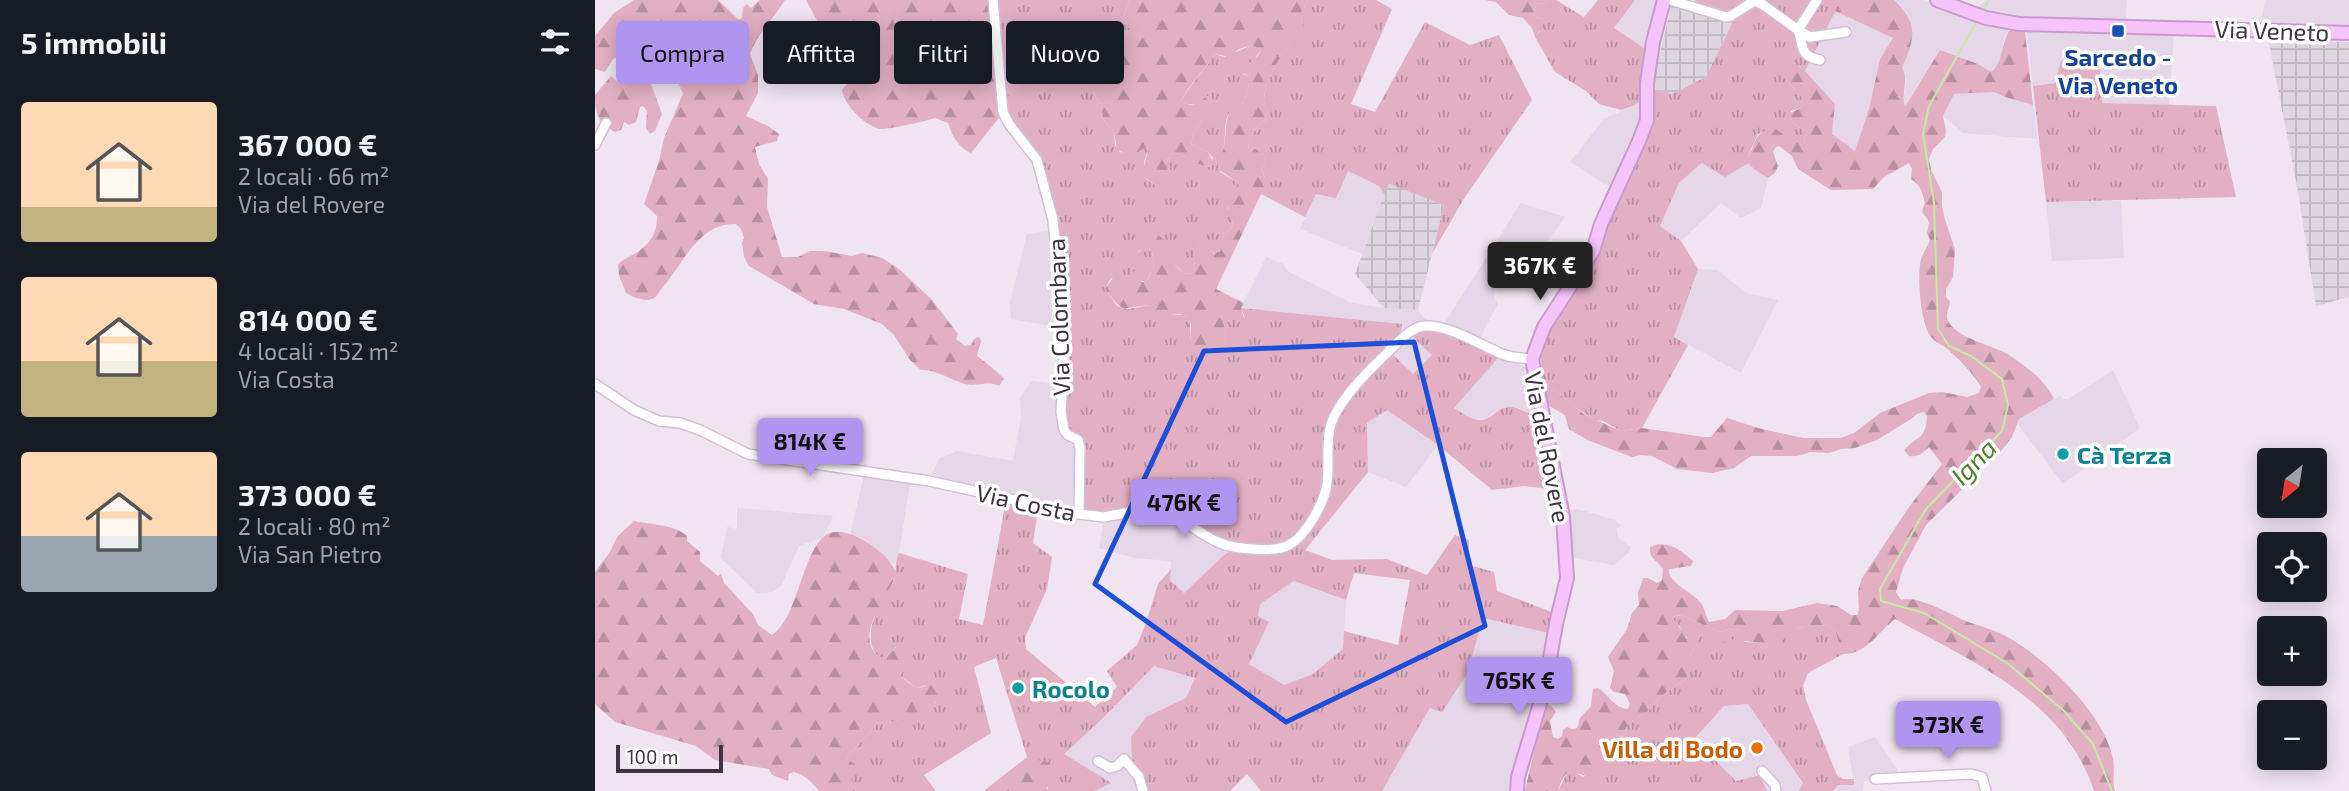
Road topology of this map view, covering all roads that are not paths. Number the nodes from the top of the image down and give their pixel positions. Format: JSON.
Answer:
{"nodes":[{"id":1,"x":993,"y":0,"type":"edge"},
{"id":2,"x":1664,"y":0,"type":"edge"},
{"id":3,"x":1670,"y":0,"type":"edge"},
{"id":4,"x":1817,"y":0,"type":"edge"},
{"id":5,"x":1937,"y":0,"type":"edge"},
{"id":6,"x":1798,"y":30,"type":"junction"},
{"id":7,"x":1846,"y":32,"type":"dead end"},
{"id":8,"x":2349,"y":33,"type":"edge"},
{"id":9,"x":1820,"y":60,"type":"dead end"},
{"id":10,"x":606,"y":122,"type":"dead end"},
{"id":11,"x":595,"y":145,"type":"edge"},
{"id":12,"x":1532,"y":359,"type":"junction"},
{"id":13,"x":595,"y":384,"type":"edge"},
{"id":14,"x":1079,"y":514,"type":"junction"},
{"id":15,"x":1098,"y":761,"type":"dead end"},
{"id":16,"x":1762,"y":771,"type":"dead end"},
{"id":17,"x":1875,"y":779,"type":"dead end"},
{"id":18,"x":1143,"y":791,"type":"edge"},
{"id":19,"x":1517,"y":791,"type":"edge"},
{"id":20,"x":1776,"y":791,"type":"edge"},
{"id":21,"x":1986,"y":791,"type":"edge"}],
"edges":[{"from":1,"to":14,"type":"street","name":"Via Colombara"},
{"from":2,"to":12,"type":"street","name":"Via del Rovere"},
{"from":3,"to":6,"type":"street"},
{"from":4,"to":6,"type":"street"},
{"from":5,"to":8,"type":"street","name":"Via Veneto"},
{"from":6,"to":7,"type":"street"},
{"from":6,"to":9,"type":"street"},
{"from":10,"to":11,"type":"street"},
{"from":12,"to":14,"type":"street","name":"Via Costa"},
{"from":12,"to":19,"type":"street","name":"Via del Rovere"},
{"from":13,"to":14,"type":"street","name":"Via Costa"},
{"from":15,"to":18,"type":"street"},
{"from":16,"to":20,"type":"street"},
{"from":17,"to":21,"type":"street"}]}
